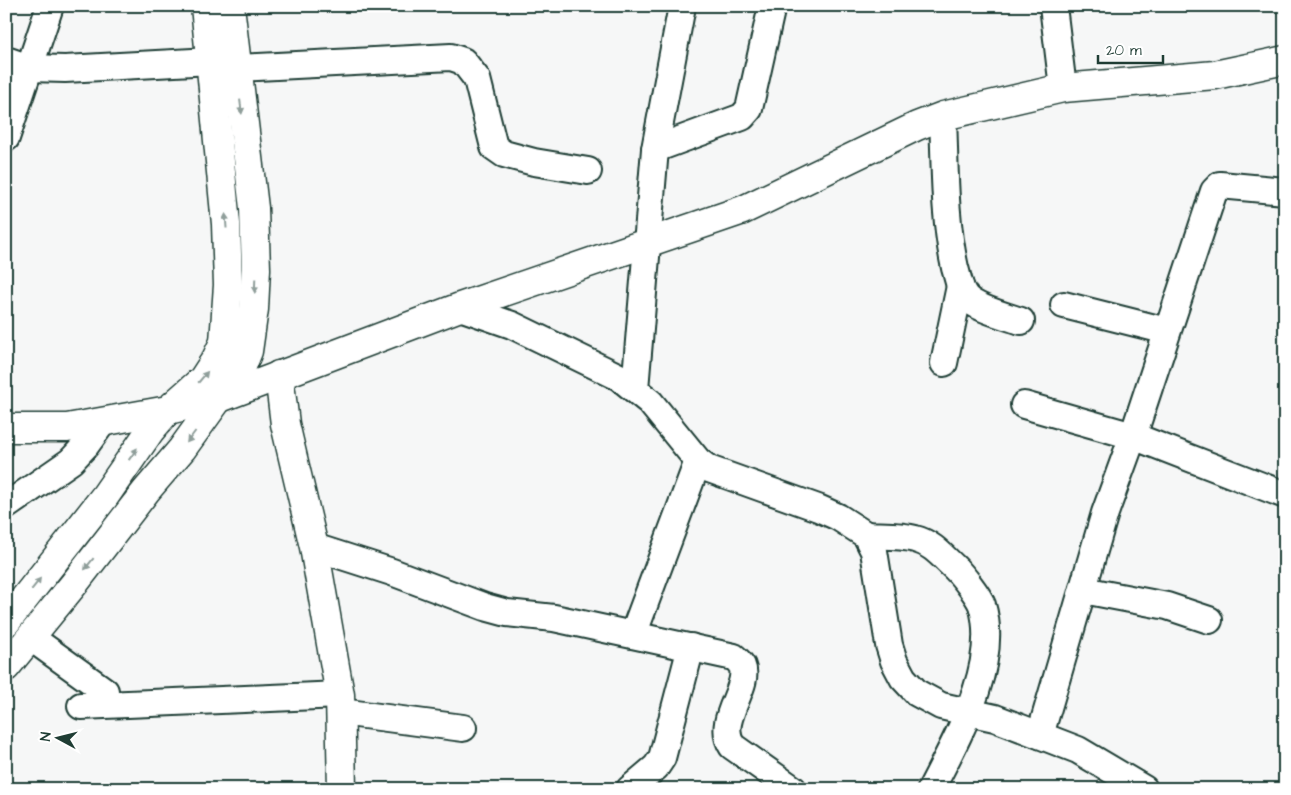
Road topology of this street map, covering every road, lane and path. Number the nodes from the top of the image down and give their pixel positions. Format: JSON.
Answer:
{"nodes":[{"id":1,"x":50,"y":6,"type":"edge"},
{"id":2,"x":206,"y":6,"type":"edge"},
{"id":3,"x":230,"y":6,"type":"edge"},
{"id":4,"x":682,"y":6,"type":"edge"},
{"id":5,"x":772,"y":6,"type":"edge"},
{"id":6,"x":1053,"y":6,"type":"edge"},
{"id":7,"x":1285,"y":60,"type":"edge"},
{"id":8,"x":211,"y":61,"type":"junction"},
{"id":9,"x":18,"y":64,"type":"edge"},
{"id":10,"x":237,"y":68,"type":"junction"},
{"id":11,"x":1063,"y":88,"type":"junction"},
{"id":12,"x":943,"y":116,"type":"junction"},
{"id":13,"x":8,"y":123,"type":"edge"},
{"id":14,"x":655,"y":149,"type":"junction"},
{"id":15,"x":588,"y":171,"type":"dead end"},
{"id":16,"x":1285,"y":192,"type":"edge"},
{"id":17,"x":646,"y":244,"type":"junction"},
{"id":18,"x":960,"y":286,"type":"junction"},
{"id":19,"x":1064,"y":305,"type":"dead end"},
{"id":20,"x":460,"y":306,"type":"junction"},
{"id":21,"x":1021,"y":320,"type":"dead end"},
{"id":22,"x":1166,"y":330,"type":"junction"},
{"id":23,"x":944,"y":363,"type":"dead end"},
{"id":24,"x":279,"y":375,"type":"junction"},
{"id":25,"x":635,"y":389,"type":"junction"},
{"id":26,"x":220,"y":398,"type":"junction"},
{"id":27,"x":1024,"y":405,"type":"dead end"},
{"id":28,"x":168,"y":410,"type":"junction"},
{"id":29,"x":102,"y":423,"type":"junction"},
{"id":30,"x":6,"y":428,"type":"edge"},
{"id":31,"x":1133,"y":436,"type":"junction"},
{"id":32,"x":698,"y":461,"type":"junction"},
{"id":33,"x":1285,"y":495,"type":"edge"},
{"id":34,"x":6,"y":506,"type":"edge"},
{"id":35,"x":866,"y":535,"type":"junction"},
{"id":36,"x":314,"y":547,"type":"junction"},
{"id":37,"x":1083,"y":590,"type":"junction"},
{"id":38,"x":1209,"y":620,"type":"dead end"},
{"id":39,"x":6,"y":622,"type":"edge"},
{"id":40,"x":634,"y":635,"type":"junction"},
{"id":41,"x":30,"y":637,"type":"junction"},
{"id":42,"x":691,"y":648,"type":"junction"},
{"id":43,"x":6,"y":667,"type":"edge"},
{"id":44,"x":105,"y":691,"type":"dead end"},
{"id":45,"x":341,"y":703,"type":"junction"},
{"id":46,"x":81,"y":706,"type":"dead end"},
{"id":47,"x":969,"y":712,"type":"junction"},
{"id":48,"x":463,"y":728,"type":"dead end"},
{"id":49,"x":1040,"y":735,"type":"junction"},
{"id":50,"x":342,"y":789,"type":"edge"},
{"id":51,"x":630,"y":789,"type":"edge"},
{"id":52,"x":793,"y":789,"type":"edge"},
{"id":53,"x":930,"y":789,"type":"edge"},
{"id":54,"x":1144,"y":789,"type":"edge"}],
"edges":[{"from":1,"to":9,"type":"street"},
{"from":2,"to":8,"type":"street"},
{"from":3,"to":10,"type":"street"},
{"from":4,"to":14,"type":"street"},
{"from":5,"to":14,"type":"street"},
{"from":6,"to":11,"type":"street"},
{"from":7,"to":11,"type":"street"},
{"from":8,"to":9,"type":"street"},
{"from":28,"to":8,"type":"street","one_way":true},
{"from":9,"to":13,"type":"street"},
{"from":10,"to":15,"type":"street"},
{"from":10,"to":26,"type":"street","one_way":true},
{"from":11,"to":12,"type":"street"},
{"from":12,"to":17,"type":"street"},
{"from":12,"to":18,"type":"street"},
{"from":14,"to":17,"type":"street"},
{"from":16,"to":22,"type":"street"},
{"from":17,"to":20,"type":"street"},
{"from":17,"to":25,"type":"street"},
{"from":18,"to":21,"type":"street"},
{"from":18,"to":23,"type":"street"},
{"from":19,"to":22,"type":"street"},
{"from":20,"to":24,"type":"street"},
{"from":20,"to":25,"type":"street"},
{"from":22,"to":31,"type":"street"},
{"from":24,"to":26,"type":"street"},
{"from":24,"to":36,"type":"street"},
{"from":25,"to":32,"type":"street"},
{"from":26,"to":28,"type":"street"},
{"from":26,"to":41,"type":"street","one_way":true},
{"from":27,"to":31,"type":"street"},
{"from":28,"to":29,"type":"street"},
{"from":39,"to":28,"type":"street","one_way":true},
{"from":29,"to":30,"type":"street"},
{"from":29,"to":34,"type":"street"},
{"from":31,"to":33,"type":"street"},
{"from":31,"to":37,"type":"street"},
{"from":32,"to":35,"type":"street"},
{"from":32,"to":40,"type":"street"},
{"from":35,"to":47,"type":"street"},
{"from":35,"to":47,"type":"street"},
{"from":36,"to":40,"type":"street"},
{"from":36,"to":45,"type":"street"},
{"from":37,"to":38,"type":"street"},
{"from":37,"to":49,"type":"street"},
{"from":40,"to":42,"type":"street"},
{"from":41,"to":43,"type":"street"},
{"from":41,"to":44,"type":"street"},
{"from":42,"to":51,"type":"street"},
{"from":42,"to":52,"type":"street"},
{"from":45,"to":46,"type":"street"},
{"from":45,"to":48,"type":"street"},
{"from":45,"to":50,"type":"street"},
{"from":47,"to":49,"type":"street"},
{"from":47,"to":53,"type":"street"},
{"from":49,"to":54,"type":"street"}]}
